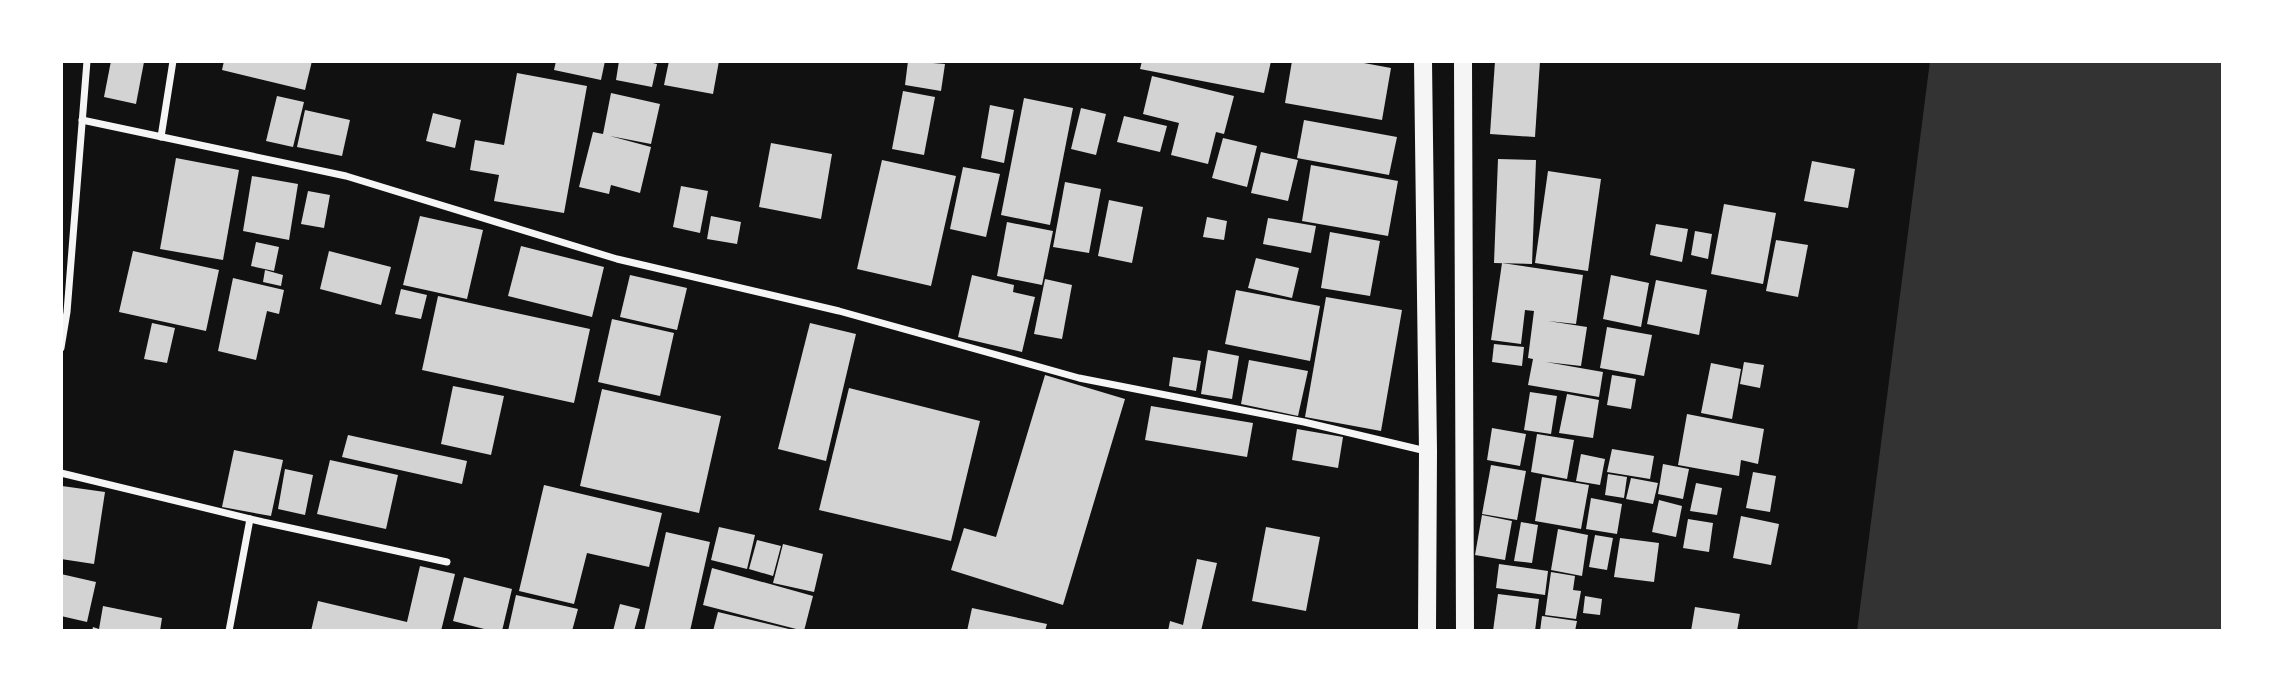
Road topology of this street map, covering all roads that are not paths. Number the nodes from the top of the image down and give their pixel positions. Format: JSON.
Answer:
{"nodes":[{"id":1,"x":87,"y":61,"type":"edge"},
{"id":2,"x":173,"y":61,"type":"edge"},
{"id":3,"x":1423,"y":61,"type":"edge"},
{"id":4,"x":1463,"y":61,"type":"edge"},
{"id":5,"x":82,"y":120,"type":"junction"},
{"id":6,"x":161,"y":136,"type":"junction"},
{"id":7,"x":61,"y":348,"type":"edge"},
{"id":8,"x":1428,"y":451,"type":"junction"},
{"id":9,"x":61,"y":472,"type":"edge"},
{"id":10,"x":250,"y":519,"type":"junction"},
{"id":11,"x":447,"y":562,"type":"dead end"},
{"id":12,"x":229,"y":631,"type":"edge"},
{"id":13,"x":1427,"y":631,"type":"edge"},
{"id":14,"x":1465,"y":631,"type":"edge"}],
"edges":[{"from":1,"to":5,"type":"street"},
{"from":2,"to":6,"type":"street"},
{"from":3,"to":8,"type":"main road"},
{"from":4,"to":14,"type":"main road"},
{"from":5,"to":6,"type":"street"},
{"from":5,"to":7,"type":"street"},
{"from":6,"to":8,"type":"street"},
{"from":8,"to":13,"type":"main road"},
{"from":9,"to":10,"type":"street"},
{"from":10,"to":11,"type":"street"},
{"from":10,"to":12,"type":"street"}]}
